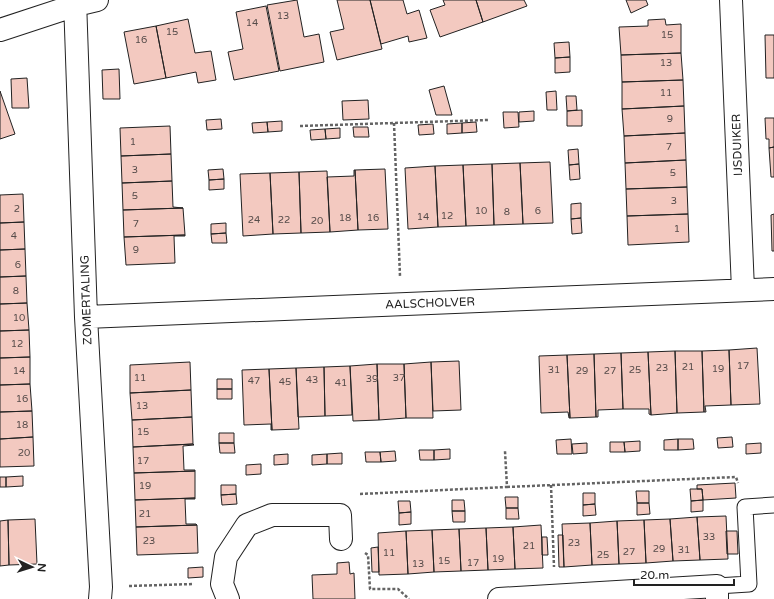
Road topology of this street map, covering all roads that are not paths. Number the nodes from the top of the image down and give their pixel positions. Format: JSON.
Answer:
{"nodes":[{"id":1,"x":97,"y":0,"type":"edge"},
{"id":2,"x":731,"y":0,"type":"edge"},
{"id":3,"x":76,"y":2,"type":"edge"},
{"id":4,"x":0,"y":30,"type":"edge"},
{"id":5,"x":774,"y":289,"type":"edge"},
{"id":6,"x":743,"y":290,"type":"junction"},
{"id":7,"x":86,"y":316,"type":"junction"},
{"id":8,"x":774,"y":505,"type":"edge"},
{"id":9,"x":341,"y":539,"type":"road end"},
{"id":10,"x":225,"y":591,"type":"edge"},
{"id":11,"x":717,"y":592,"type":"edge"},
{"id":12,"x":100,"y":593,"type":"edge"},
{"id":13,"x":499,"y":599,"type":"edge"}],
"edges":[{"from":1,"to":3,"type":"street"},
{"from":2,"to":6,"type":"street","name":"IJSDUIKER"},
{"from":3,"to":4,"type":"street"},
{"from":3,"to":7,"type":"street","name":"ZOMERTALING"},
{"from":5,"to":6,"type":"street","name":"AALSCHOLVER"},
{"from":6,"to":7,"type":"street","name":"AALSCHOLVER"},
{"from":7,"to":12,"type":"street","name":"ZOMERTALING"},
{"from":8,"to":11,"type":"lane"},
{"from":9,"to":10,"type":"street"},
{"from":11,"to":13,"type":"street"}]}
